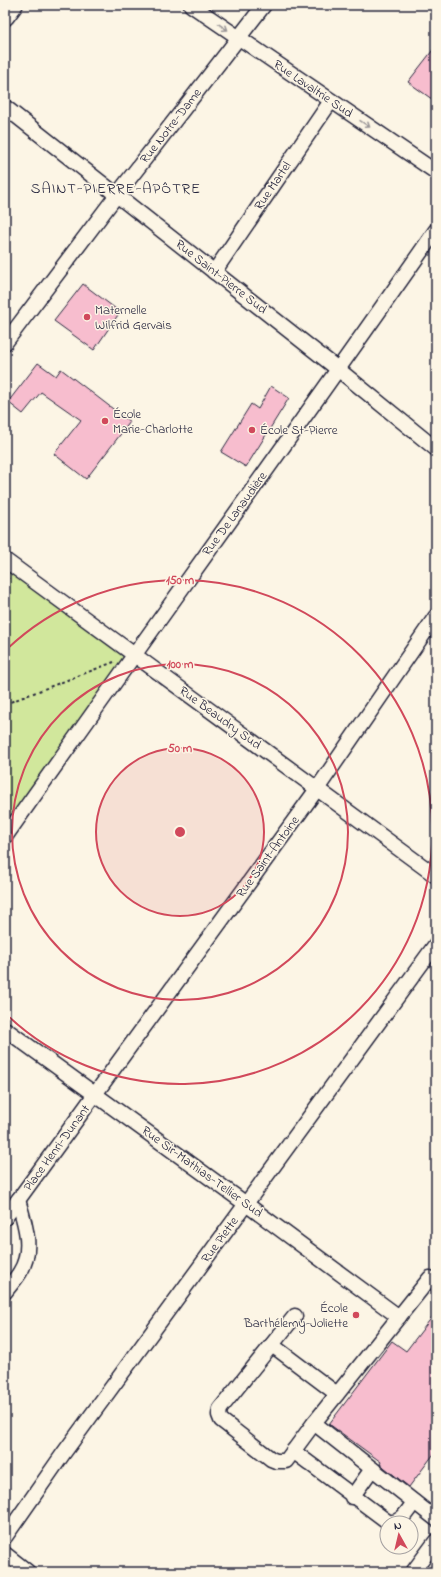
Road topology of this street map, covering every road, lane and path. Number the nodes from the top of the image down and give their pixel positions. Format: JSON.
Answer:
{"nodes":[{"id":1,"x":14,"y":5,"type":"edge"},
{"id":2,"x":191,"y":5,"type":"edge"},
{"id":3,"x":264,"y":5,"type":"edge"},
{"id":4,"x":5,"y":17,"type":"edge"},
{"id":5,"x":239,"y":38,"type":"junction"},
{"id":6,"x":332,"y":101,"type":"junction"},
{"id":7,"x":5,"y":107,"type":"edge"},
{"id":8,"x":436,"y":172,"type":"edge"},
{"id":9,"x":116,"y":196,"type":"junction"},
{"id":10,"x":436,"y":230,"type":"edge"},
{"id":11,"x":214,"y":272,"type":"junction"},
{"id":12,"x":5,"y":343,"type":"edge"},
{"id":13,"x":339,"y":370,"type":"junction"},
{"id":14,"x":436,"y":448,"type":"edge"},
{"id":15,"x":5,"y":560,"type":"edge"},
{"id":16,"x":436,"y":616,"type":"edge"},
{"id":17,"x":134,"y":655,"type":"junction"},
{"id":18,"x":5,"y":704,"type":"edge"},
{"id":19,"x":317,"y":789,"type":"junction"},
{"id":20,"x":5,"y":837,"type":"edge"},
{"id":21,"x":436,"y":876,"type":"edge"},
{"id":22,"x":436,"y":944,"type":"edge"},
{"id":23,"x":5,"y":1029,"type":"edge"},
{"id":24,"x":96,"y":1095,"type":"junction"},
{"id":25,"x":18,"y":1200,"type":"junction"},
{"id":26,"x":246,"y":1204,"type":"junction"},
{"id":27,"x":5,"y":1218,"type":"edge"},
{"id":28,"x":430,"y":1278,"type":"dead end"},
{"id":29,"x":5,"y":1292,"type":"edge"},
{"id":30,"x":295,"y":1316,"type":"dead end"},
{"id":31,"x":398,"y":1317,"type":"junction"},
{"id":32,"x":272,"y":1345,"type":"junction"},
{"id":33,"x":337,"y":1394,"type":"junction"},
{"id":34,"x":314,"y":1423,"type":"junction"},
{"id":35,"x":293,"y":1452,"type":"junction"},
{"id":36,"x":372,"y":1469,"type":"junction"},
{"id":37,"x":352,"y":1497,"type":"junction"},
{"id":38,"x":414,"y":1502,"type":"junction"},
{"id":39,"x":436,"y":1519,"type":"edge"},
{"id":40,"x":5,"y":1537,"type":"edge"},
{"id":41,"x":436,"y":1541,"type":"edge"},
{"id":42,"x":5,"y":1554,"type":"edge"},
{"id":43,"x":28,"y":1572,"type":"edge"},
{"id":44,"x":413,"y":1572,"type":"edge"}],
"edges":[{"from":1,"to":4,"type":"main road"},
{"from":2,"to":5,"type":"street","name":"Rue Lavaltrie Sud","one_way":true},
{"from":3,"to":5,"type":"street","name":"Rue Notre-Dame"},
{"from":5,"to":6,"type":"street","name":"Rue Lavaltrie Sud"},
{"from":5,"to":9,"type":"street","name":"Rue Notre-Dame"},
{"from":6,"to":8,"type":"street","name":"Rue Lavaltrie Sud","one_way":true},
{"from":6,"to":11,"type":"street","name":"Rue Martel"},
{"from":7,"to":9,"type":"street","name":"Rue Saint-Pierre Sud"},
{"from":9,"to":11,"type":"street","name":"Rue Saint-Pierre Sud"},
{"from":9,"to":12,"type":"street","name":"Rue Notre-Dame"},
{"from":10,"to":13,"type":"street","name":"Rue De Lanaudière"},
{"from":11,"to":13,"type":"street","name":"Rue Saint-Pierre Sud"},
{"from":13,"to":14,"type":"street","name":"Rue Saint-Pierre Sud"},
{"from":13,"to":17,"type":"street","name":"Rue De Lanaudière"},
{"from":15,"to":17,"type":"street","name":"Rue Beaudry Sud"},
{"from":16,"to":19,"type":"street","name":"Rue Saint-Antoine"},
{"from":17,"to":18,"type":"path"},
{"from":17,"to":19,"type":"street","name":"Rue Beaudry Sud"},
{"from":17,"to":20,"type":"street","name":"Rue De Lanaudière"},
{"from":19,"to":21,"type":"street","name":"Rue Beaudry Sud"},
{"from":19,"to":24,"type":"street","name":"Rue Saint-Antoine"},
{"from":22,"to":26,"type":"street","name":"Rue Piette"},
{"from":23,"to":24,"type":"street","name":"Rue Sir-Mathias-Tellier Sud"},
{"from":24,"to":25,"type":"street","name":"Place Henri-Dunant"},
{"from":24,"to":26,"type":"street","name":"Rue Sir-Mathias-Tellier Sud"},
{"from":25,"to":27,"type":"street","name":"Place Henri-Dunant"},
{"from":25,"to":29,"type":"street","name":"Place Henri-Dunant"},
{"from":26,"to":31,"type":"street","name":"Rue Sir-Mathias-Tellier Sud"},
{"from":26,"to":40,"type":"street","name":"Rue Piette"},
{"from":28,"to":31,"type":"street"},
{"from":30,"to":32,"type":"street"},
{"from":31,"to":33,"type":"street"},
{"from":32,"to":33,"type":"street"},
{"from":32,"to":35,"type":"street"},
{"from":33,"to":34,"type":"street"},
{"from":34,"to":35,"type":"street"},
{"from":34,"to":36,"type":"street"},
{"from":35,"to":37,"type":"street"},
{"from":36,"to":37,"type":"street"},
{"from":36,"to":38,"type":"street"},
{"from":37,"to":38,"type":"street"},
{"from":38,"to":39,"type":"street"},
{"from":41,"to":44,"type":"street"},
{"from":42,"to":43,"type":"street"}]}
